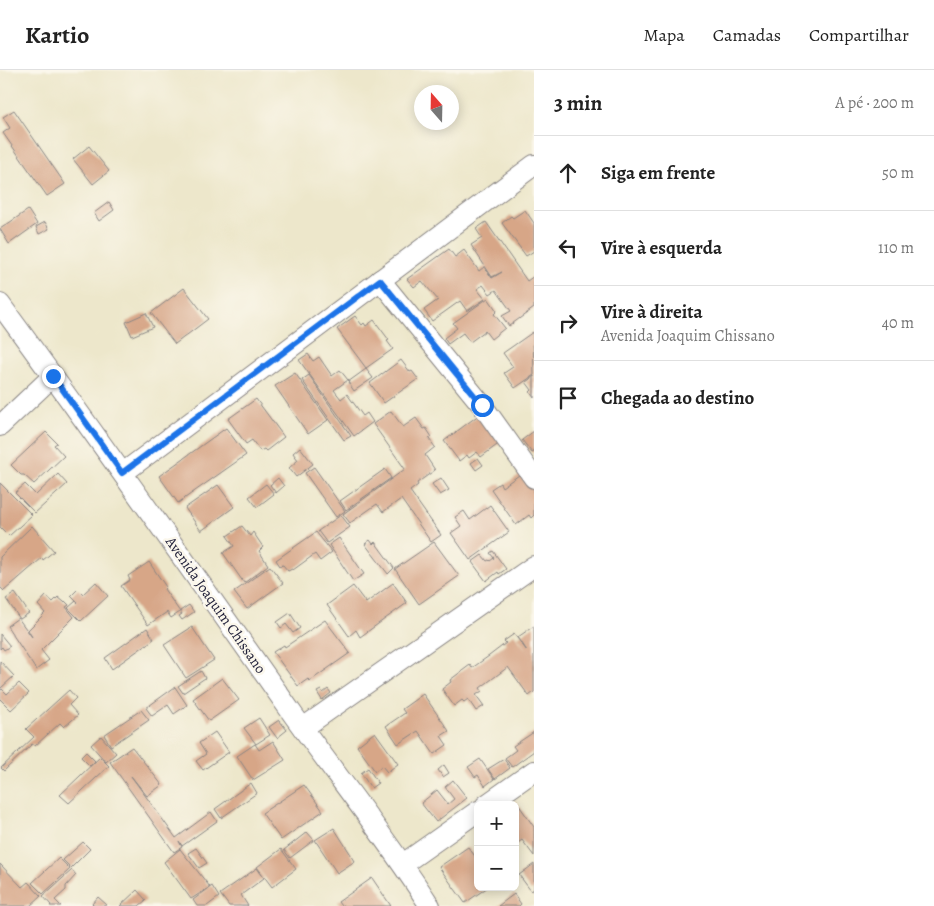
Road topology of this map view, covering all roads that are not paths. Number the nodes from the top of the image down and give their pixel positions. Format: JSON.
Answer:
{"nodes":[{"id":1,"x":534,"y":165,"type":"edge"},
{"id":2,"x":380,"y":280,"type":"junction"},
{"id":3,"x":0,"y":304,"type":"edge"},
{"id":4,"x":53,"y":376,"type":"junction"},
{"id":5,"x":0,"y":426,"type":"edge"},
{"id":6,"x":122,"y":473,"type":"junction"},
{"id":7,"x":534,"y":478,"type":"edge"},
{"id":8,"x":534,"y":566,"type":"edge"},
{"id":9,"x":303,"y":728,"type":"junction"},
{"id":10,"x":534,"y":771,"type":"edge"},
{"id":11,"x":492,"y":801,"type":"edge"},
{"id":12,"x":474,"y":814,"type":"edge"},
{"id":13,"x":403,"y":864,"type":"junction"},
{"id":14,"x":430,"y":906,"type":"edge"}],
"edges":[{"from":1,"to":2,"type":"street"},
{"from":2,"to":6,"type":"street"},
{"from":2,"to":7,"type":"street"},
{"from":3,"to":4,"type":"street","name":"Avenida Joaquim Chissano"},
{"from":4,"to":5,"type":"street"},
{"from":4,"to":6,"type":"street","name":"Avenida Joaquim Chissano"},
{"from":6,"to":9,"type":"street","name":"Avenida Joaquim Chissano"},
{"from":8,"to":9,"type":"street"},
{"from":9,"to":13,"type":"street","name":"Avenida Joaquim Chissano"},
{"from":10,"to":11,"type":"street"},
{"from":12,"to":13,"type":"street"},
{"from":13,"to":14,"type":"street","name":"Avenida Joaquim Chissano"}]}
